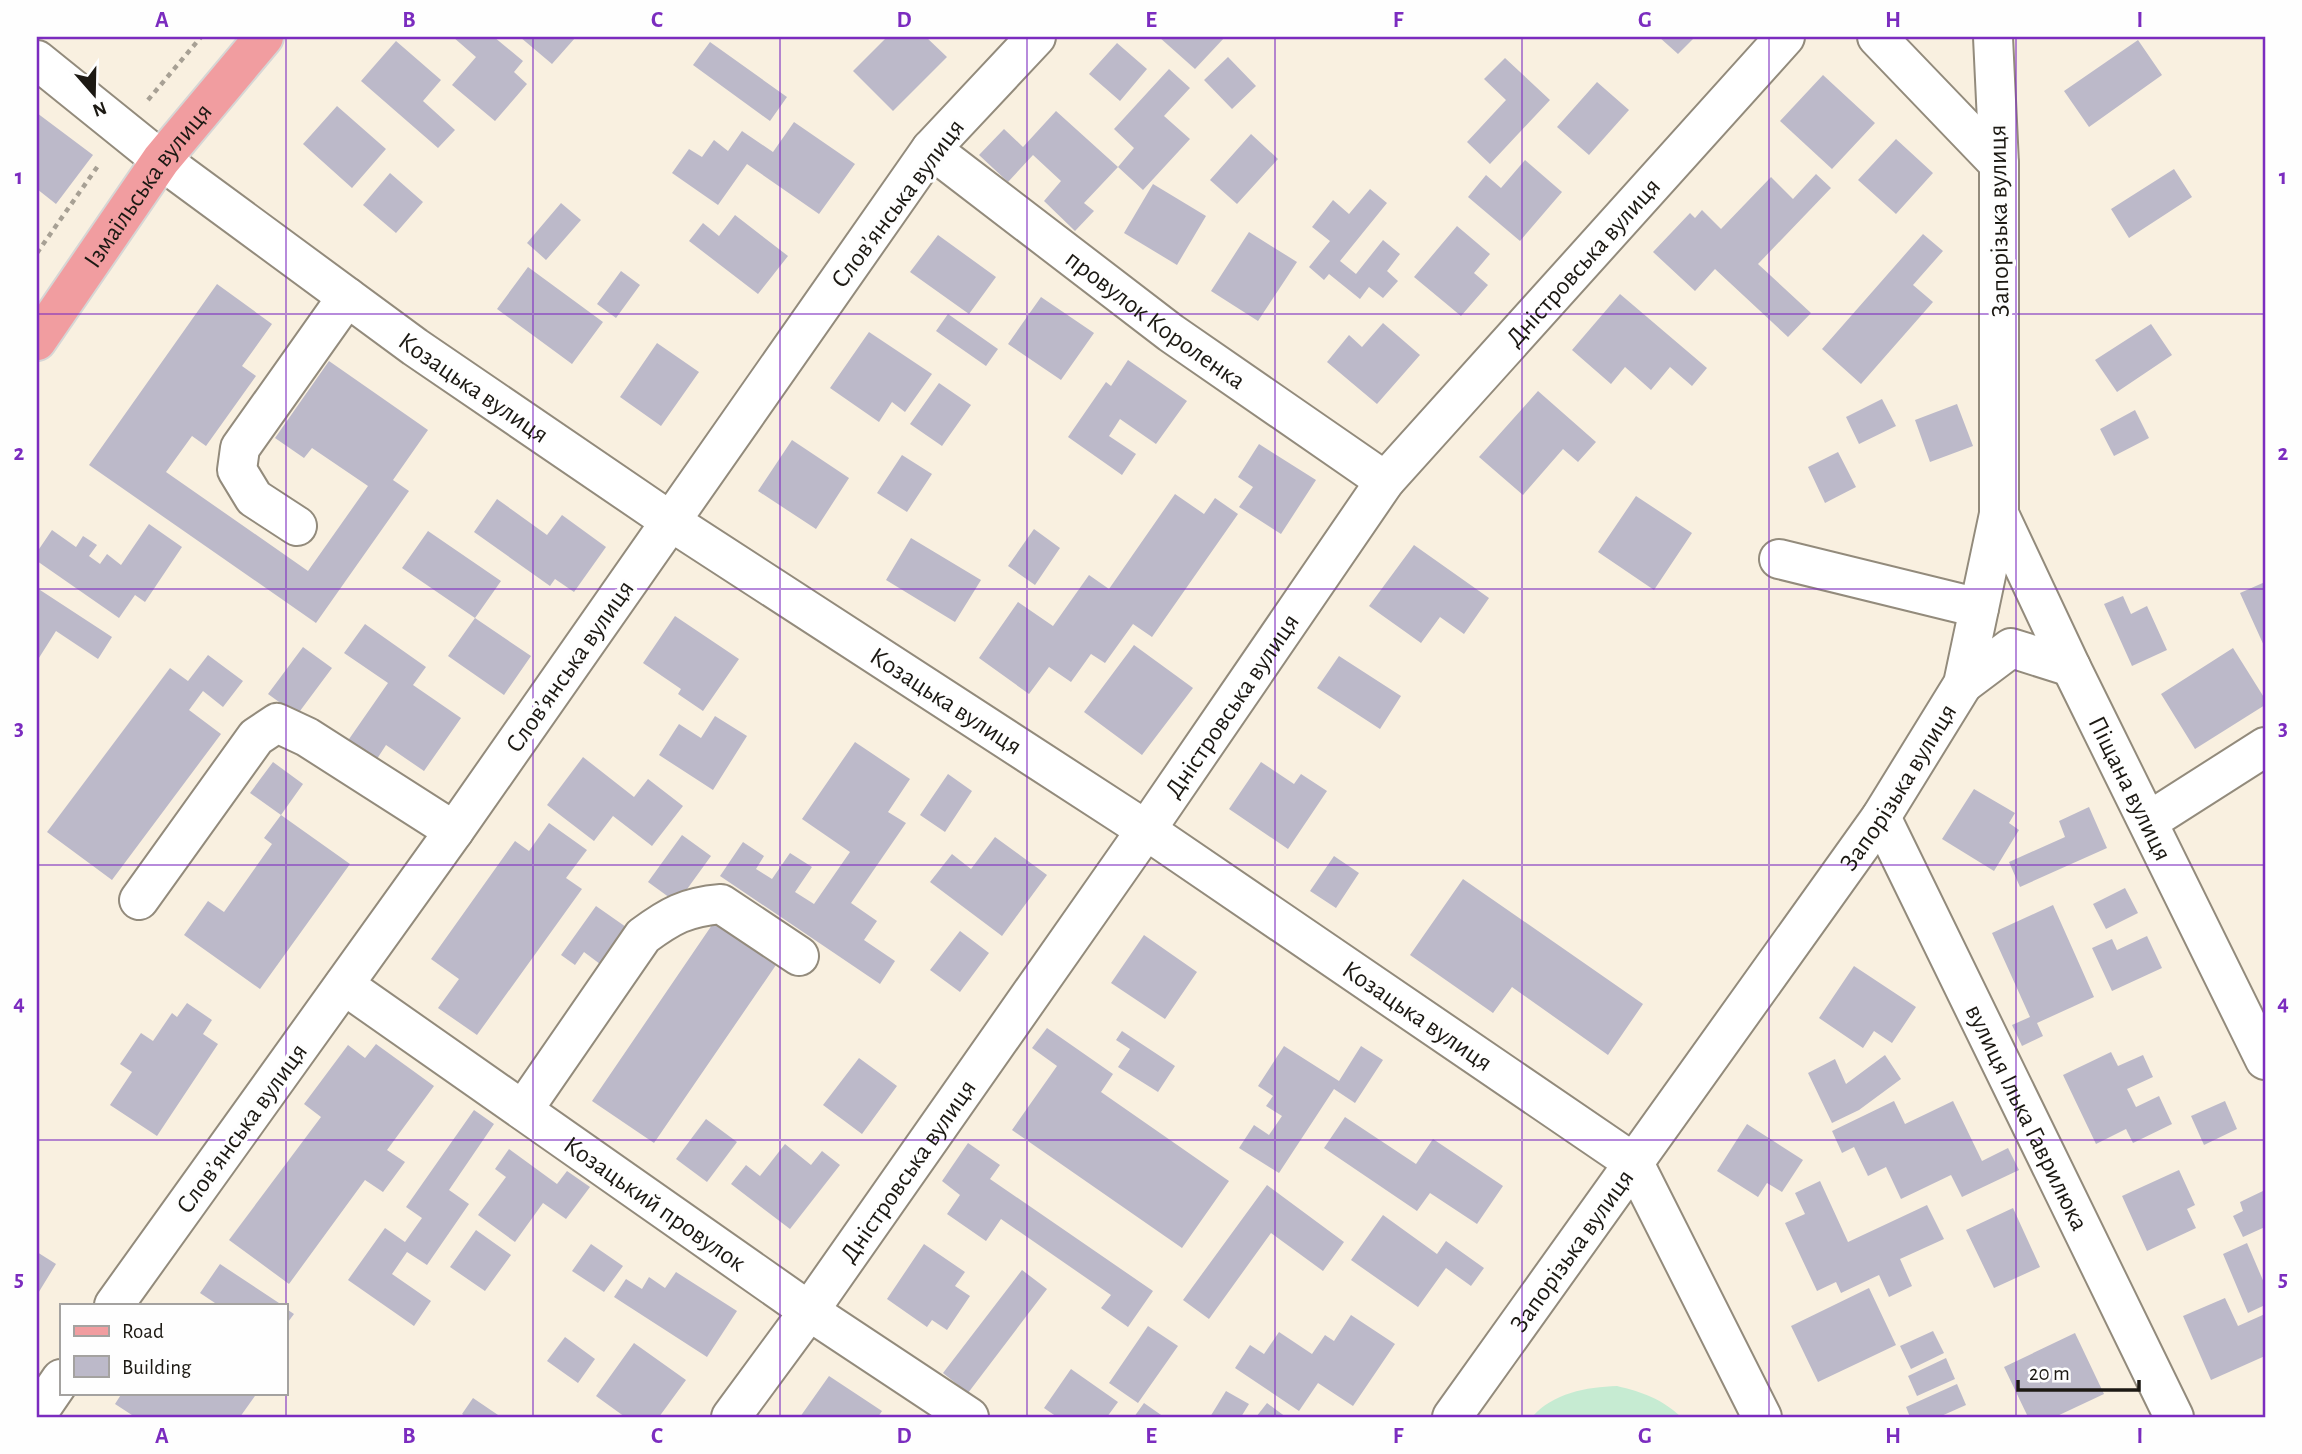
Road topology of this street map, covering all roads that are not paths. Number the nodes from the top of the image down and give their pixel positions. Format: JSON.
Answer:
{"nodes":[{"id":1,"x":264,"y":37,"type":"edge"},
{"id":2,"x":1036,"y":37,"type":"edge"},
{"id":3,"x":1785,"y":37,"type":"edge"},
{"id":4,"x":1877,"y":37,"type":"edge"},
{"id":5,"x":1993,"y":37,"type":"edge"},
{"id":6,"x":37,"y":60,"type":"edge"},
{"id":7,"x":931,"y":149,"type":"junction"},
{"id":8,"x":161,"y":160,"type":"junction"},
{"id":9,"x":1999,"y":164,"type":"junction"},
{"id":10,"x":347,"y":297,"type":"junction"},
{"id":11,"x":37,"y":341,"type":"edge"},
{"id":12,"x":1385,"y":481,"type":"junction"},
{"id":13,"x":1999,"y":514,"type":"junction"},
{"id":14,"x":670,"y":521,"type":"junction"},
{"id":15,"x":297,"y":526,"type":"dead end"},
{"id":16,"x":1779,"y":559,"type":"dead end"},
{"id":17,"x":1979,"y":608,"type":"junction"},
{"id":18,"x":2071,"y":667,"type":"junction"},
{"id":19,"x":1963,"y":684,"type":"junction"},
{"id":20,"x":2265,"y":747,"type":"edge"},
{"id":21,"x":1881,"y":817,"type":"junction"},
{"id":22,"x":2149,"y":821,"type":"junction"},
{"id":23,"x":1146,"y":830,"type":"junction"},
{"id":24,"x":454,"y":831,"type":"junction"},
{"id":25,"x":139,"y":900,"type":"dead end"},
{"id":26,"x":799,"y":956,"type":"dead end"},
{"id":27,"x":344,"y":985,"type":"junction"},
{"id":28,"x":2265,"y":1060,"type":"edge"},
{"id":29,"x":523,"y":1110,"type":"junction"},
{"id":30,"x":1634,"y":1163,"type":"junction"},
{"id":31,"x":115,"y":1304,"type":"edge"},
{"id":32,"x":809,"y":1311,"type":"junction"},
{"id":33,"x":60,"y":1381,"type":"edge"},
{"id":34,"x":38,"y":1415,"type":"edge"},
{"id":35,"x":731,"y":1417,"type":"edge"},
{"id":36,"x":969,"y":1417,"type":"edge"},
{"id":37,"x":1452,"y":1417,"type":"edge"},
{"id":38,"x":1762,"y":1417,"type":"edge"},
{"id":39,"x":2174,"y":1417,"type":"edge"}],
"edges":[{"from":1,"to":8,"type":"main road","name":"Ізмаїльська вулиця"},
{"from":2,"to":7,"type":"street","name":"Словʼянська вулиця"},
{"from":3,"to":12,"type":"street","name":"Дністровська вулиця"},
{"from":4,"to":9,"type":"street"},
{"from":5,"to":9,"type":"street","name":"Запорізька вулиця"},
{"from":6,"to":8,"type":"street","name":"Козацька вулиця"},
{"from":7,"to":12,"type":"street","name":"провулок Короленка"},
{"from":7,"to":14,"type":"street","name":"Словʼянська вулиця"},
{"from":8,"to":10,"type":"street","name":"Козацька вулиця"},
{"from":8,"to":11,"type":"main road","name":"Ізмаїльська вулиця"},
{"from":9,"to":13,"type":"street","name":"Запорізька вулиця"},
{"from":10,"to":14,"type":"street","name":"Козацька вулиця"},
{"from":10,"to":15,"type":"street"},
{"from":12,"to":23,"type":"street","name":"Дністровська вулиця"},
{"from":13,"to":17,"type":"street","name":"Запорізька вулиця"},
{"from":13,"to":18,"type":"street","name":"Піщана вулиця"},
{"from":14,"to":23,"type":"street","name":"Козацька вулиця"},
{"from":14,"to":24,"type":"street","name":"Словʼянська вулиця"},
{"from":16,"to":17,"type":"street"},
{"from":17,"to":19,"type":"street","name":"Запорізька вулиця"},
{"from":18,"to":19,"type":"street"},
{"from":18,"to":22,"type":"street","name":"Піщана вулиця"},
{"from":19,"to":21,"type":"street","name":"Запорізька вулиця"},
{"from":20,"to":22,"type":"street"},
{"from":21,"to":30,"type":"street","name":"Запорізька вулиця"},
{"from":21,"to":39,"type":"street","name":"вулиця Ілька Гаврилюка"},
{"from":22,"to":28,"type":"street","name":"Піщана вулиця"},
{"from":23,"to":30,"type":"street","name":"Козацька вулиця"},
{"from":23,"to":32,"type":"street","name":"Дністровська вулиця"},
{"from":24,"to":25,"type":"street"},
{"from":24,"to":27,"type":"street","name":"Словʼянська вулиця"},
{"from":26,"to":29,"type":"street"},
{"from":27,"to":29,"type":"street","name":"Козацький провулок"},
{"from":27,"to":31,"type":"street","name":"Словʼянська вулиця"},
{"from":29,"to":32,"type":"street","name":"Козацький провулок"},
{"from":30,"to":37,"type":"street","name":"Запорізька вулиця"},
{"from":30,"to":38,"type":"street","name":"Козацька вулиця"},
{"from":32,"to":35,"type":"street","name":"Дністровська вулиця"},
{"from":32,"to":36,"type":"street","name":"Козацький провулок"},
{"from":33,"to":34,"type":"street"}]}
